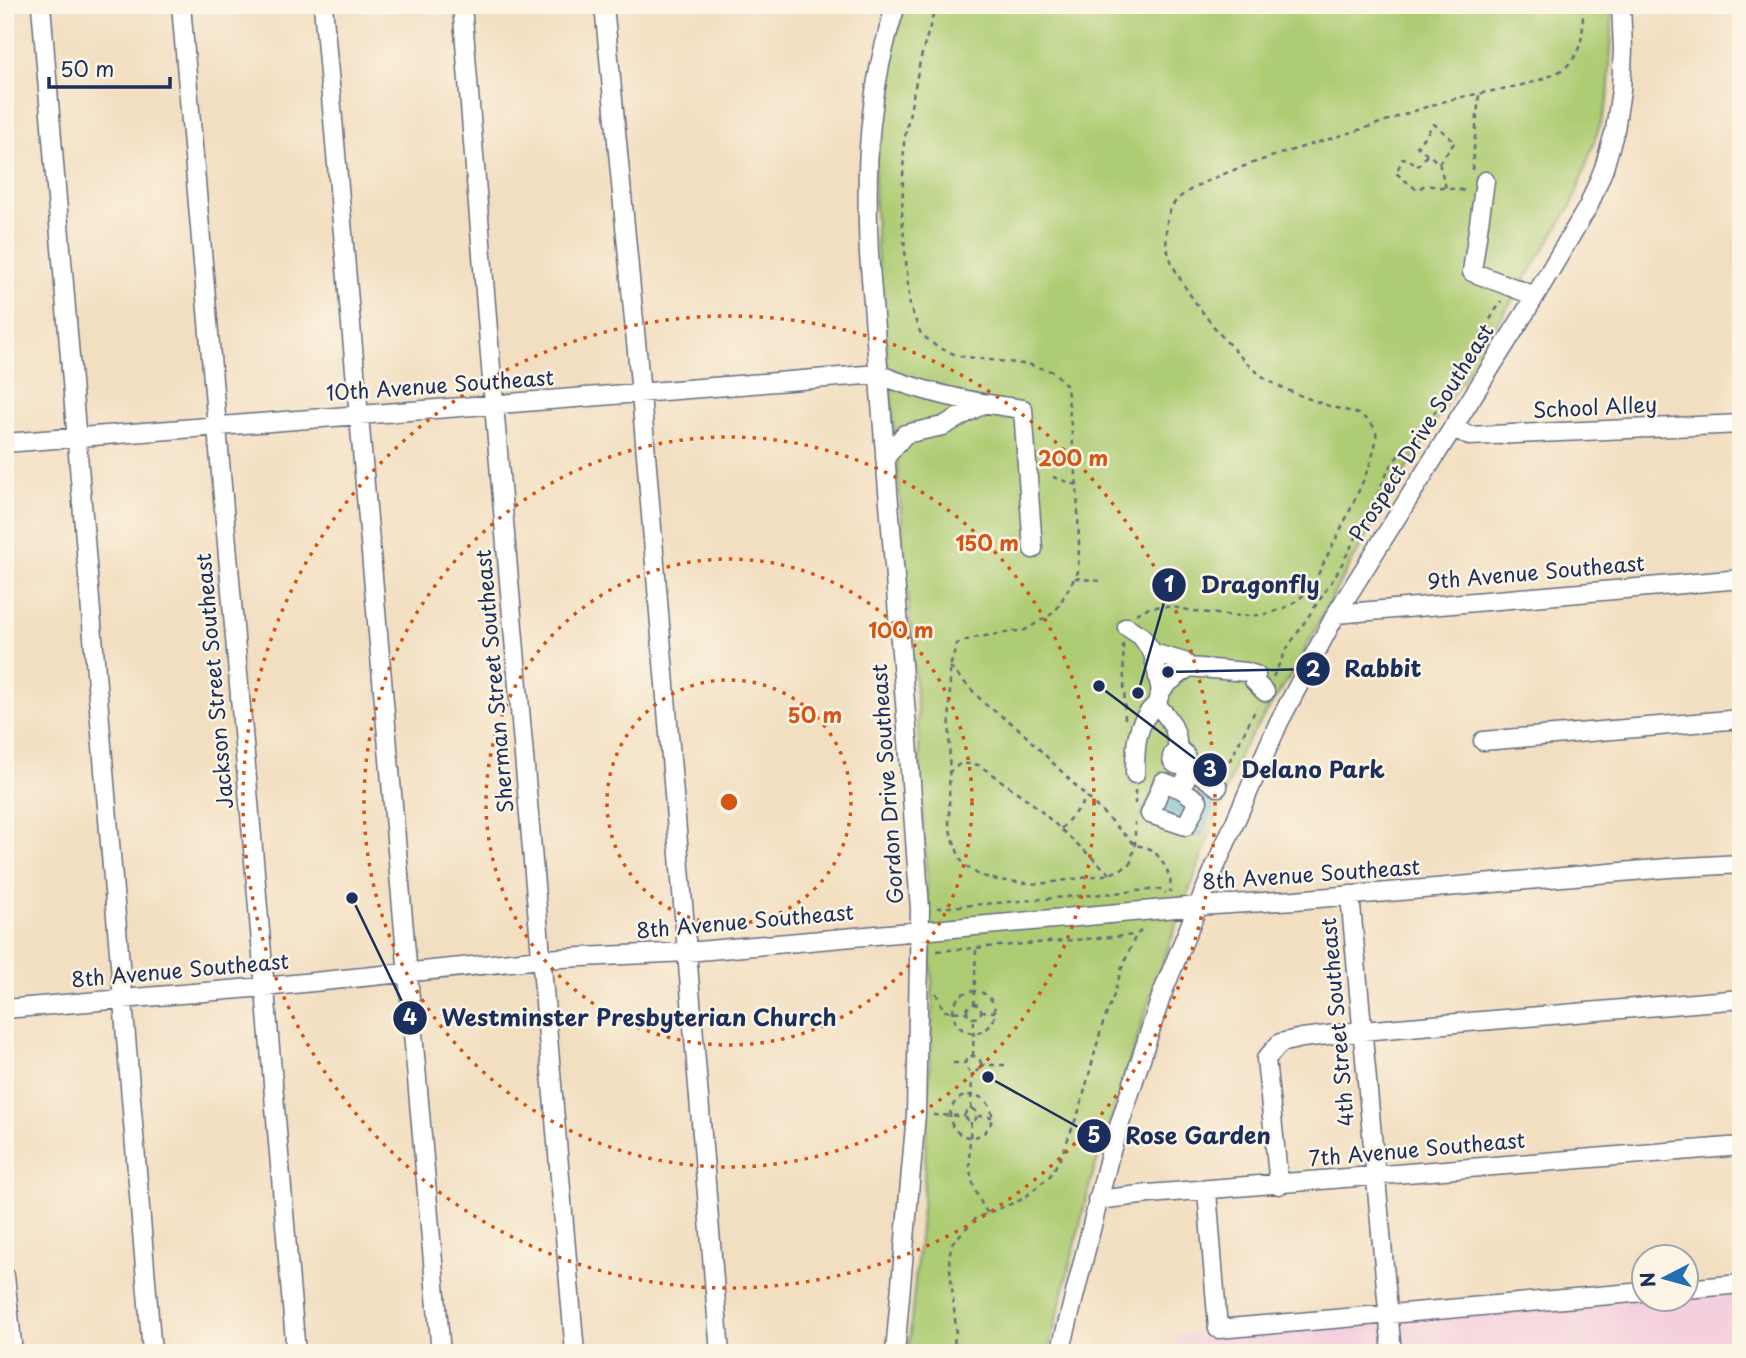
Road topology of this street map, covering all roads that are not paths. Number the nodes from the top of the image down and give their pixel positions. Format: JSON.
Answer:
{"nodes":[{"id":1,"x":41,"y":5,"type":"edge"},
{"id":2,"x":181,"y":5,"type":"edge"},
{"id":3,"x":323,"y":5,"type":"edge"},
{"id":4,"x":462,"y":5,"type":"edge"},
{"id":5,"x":604,"y":5,"type":"edge"},
{"id":6,"x":896,"y":5,"type":"edge"},
{"id":7,"x":1621,"y":5,"type":"edge"},
{"id":8,"x":1479,"y":188,"type":"road end"},
{"id":9,"x":1535,"y":296,"type":"junction"},
{"id":10,"x":878,"y":374,"type":"junction"},
{"id":11,"x":640,"y":394,"type":"junction"},
{"id":12,"x":983,"y":404,"type":"junction"},
{"id":13,"x":494,"y":405,"type":"junction"},
{"id":14,"x":358,"y":415,"type":"junction"},
{"id":15,"x":1741,"y":424,"type":"edge"},
{"id":16,"x":216,"y":426,"type":"junction"},
{"id":17,"x":1453,"y":427,"type":"junction"},
{"id":18,"x":75,"y":438,"type":"junction"},
{"id":19,"x":5,"y":443,"type":"edge"},
{"id":20,"x":885,"y":458,"type":"junction"},
{"id":21,"x":1033,"y":550,"type":"dead end"},
{"id":22,"x":1741,"y":579,"type":"edge"},
{"id":23,"x":1336,"y":614,"type":"junction"},
{"id":24,"x":1127,"y":627,"type":"road end"},
{"id":25,"x":1153,"y":653,"type":"junction"},
{"id":26,"x":1189,"y":667,"type":"junction"},
{"id":27,"x":1264,"y":682,"type":"dead end"},
{"id":28,"x":1158,"y":698,"type":"junction"},
{"id":29,"x":1741,"y":719,"type":"edge"},
{"id":30,"x":1483,"y":741,"type":"dead end"},
{"id":31,"x":1184,"y":760,"type":"junction"},
{"id":32,"x":1135,"y":774,"type":"road end"},
{"id":33,"x":1218,"y":787,"type":"dead end"},
{"id":34,"x":1181,"y":789,"type":"dead end"},
{"id":35,"x":1741,"y":864,"type":"edge"},
{"id":36,"x":1350,"y":895,"type":"junction"},
{"id":37,"x":1198,"y":906,"type":"junction"},
{"id":38,"x":919,"y":931,"type":"junction"},
{"id":39,"x":687,"y":951,"type":"junction"},
{"id":40,"x":541,"y":959,"type":"junction"},
{"id":41,"x":408,"y":973,"type":"junction"},
{"id":42,"x":264,"y":987,"type":"junction"},
{"id":43,"x":122,"y":999,"type":"junction"},
{"id":44,"x":1741,"y":999,"type":"edge"},
{"id":45,"x":5,"y":1009,"type":"edge"},
{"id":46,"x":1362,"y":1031,"type":"junction"},
{"id":47,"x":1741,"y":1146,"type":"edge"},
{"id":48,"x":1375,"y":1178,"type":"junction"},
{"id":49,"x":1279,"y":1185,"type":"junction"},
{"id":50,"x":1207,"y":1191,"type":"junction"},
{"id":51,"x":1097,"y":1200,"type":"junction"},
{"id":52,"x":5,"y":1276,"type":"edge"},
{"id":53,"x":1741,"y":1284,"type":"edge"},
{"id":54,"x":1700,"y":1288,"type":"edge"},
{"id":55,"x":1630,"y":1293,"type":"edge"},
{"id":56,"x":1389,"y":1314,"type":"junction"},
{"id":57,"x":13,"y":1353,"type":"edge"},
{"id":58,"x":152,"y":1353,"type":"edge"},
{"id":59,"x":296,"y":1353,"type":"edge"},
{"id":60,"x":441,"y":1353,"type":"edge"},
{"id":61,"x":575,"y":1353,"type":"edge"},
{"id":62,"x":720,"y":1353,"type":"edge"},
{"id":63,"x":895,"y":1353,"type":"edge"},
{"id":64,"x":1060,"y":1353,"type":"edge"},
{"id":65,"x":1392,"y":1353,"type":"edge"}],
"edges":[{"from":1,"to":18,"type":"street"},
{"from":2,"to":16,"type":"street","name":"Jackson Street Southeast"},
{"from":3,"to":14,"type":"street"},
{"from":4,"to":13,"type":"street","name":"Sherman Street Southeast"},
{"from":5,"to":11,"type":"street"},
{"from":6,"to":10,"type":"street","name":"Gordon Drive Southeast"},
{"from":7,"to":9,"type":"street","name":"Prospect Drive Southeast"},
{"from":8,"to":9,"type":"street"},
{"from":9,"to":17,"type":"street","name":"Prospect Drive Southeast"},
{"from":10,"to":11,"type":"street","name":"10th Avenue Southeast"},
{"from":10,"to":12,"type":"street"},
{"from":10,"to":20,"type":"street","name":"Gordon Drive Southeast"},
{"from":11,"to":13,"type":"street","name":"10th Avenue Southeast"},
{"from":11,"to":39,"type":"street"},
{"from":12,"to":20,"type":"street"},
{"from":12,"to":21,"type":"street"},
{"from":13,"to":14,"type":"street","name":"10th Avenue Southeast"},
{"from":13,"to":40,"type":"street","name":"Sherman Street Southeast"},
{"from":14,"to":16,"type":"street","name":"10th Avenue Southeast"},
{"from":14,"to":41,"type":"street"},
{"from":15,"to":17,"type":"street","name":"School Alley"},
{"from":16,"to":18,"type":"street","name":"10th Avenue Southeast"},
{"from":16,"to":42,"type":"street","name":"Jackson Street Southeast"},
{"from":17,"to":23,"type":"street","name":"Prospect Drive Southeast"},
{"from":18,"to":19,"type":"street","name":"10th Avenue Southeast"},
{"from":18,"to":43,"type":"street"},
{"from":20,"to":38,"type":"street","name":"Gordon Drive Southeast"},
{"from":22,"to":23,"type":"street","name":"9th Avenue Southeast"},
{"from":23,"to":37,"type":"street","name":"Prospect Drive Southeast"},
{"from":24,"to":25,"type":"street"},
{"from":25,"to":26,"type":"street"},
{"from":25,"to":28,"type":"street"},
{"from":26,"to":27,"type":"street"},
{"from":26,"to":28,"type":"street"},
{"from":28,"to":31,"type":"street"},
{"from":28,"to":32,"type":"street"},
{"from":29,"to":30,"type":"street"},
{"from":31,"to":33,"type":"street"},
{"from":31,"to":34,"type":"street"},
{"from":35,"to":36,"type":"street","name":"8th Avenue Southeast"},
{"from":36,"to":37,"type":"street","name":"8th Avenue Southeast"},
{"from":36,"to":46,"type":"street","name":"4th Street Southeast"},
{"from":37,"to":38,"type":"street","name":"8th Avenue Southeast"},
{"from":37,"to":51,"type":"street","name":"Prospect Drive Southeast"},
{"from":38,"to":39,"type":"street","name":"8th Avenue Southeast"},
{"from":38,"to":63,"type":"street","name":"Gordon Drive Southeast"},
{"from":39,"to":40,"type":"street","name":"8th Avenue Southeast"},
{"from":39,"to":62,"type":"street"},
{"from":40,"to":41,"type":"street","name":"8th Avenue Southeast"},
{"from":40,"to":61,"type":"street","name":"Sherman Street Southeast"},
{"from":41,"to":42,"type":"street","name":"8th Avenue Southeast"},
{"from":41,"to":60,"type":"street"},
{"from":42,"to":43,"type":"street","name":"8th Avenue Southeast"},
{"from":42,"to":59,"type":"street","name":"Jackson Street Southeast"},
{"from":43,"to":45,"type":"street","name":"8th Avenue Southeast"},
{"from":43,"to":58,"type":"street"},
{"from":44,"to":46,"type":"street"},
{"from":46,"to":48,"type":"street","name":"4th Street Southeast"},
{"from":46,"to":49,"type":"street"},
{"from":47,"to":48,"type":"street","name":"7th Avenue Southeast"},
{"from":48,"to":49,"type":"street","name":"7th Avenue Southeast"},
{"from":48,"to":56,"type":"street","name":"4th Street Southeast"},
{"from":49,"to":50,"type":"street","name":"7th Avenue Southeast"},
{"from":50,"to":51,"type":"street","name":"7th Avenue Southeast"},
{"from":50,"to":56,"type":"street"},
{"from":51,"to":64,"type":"street","name":"Prospect Drive Southeast"},
{"from":52,"to":57,"type":"street"},
{"from":53,"to":54,"type":"street"},
{"from":55,"to":56,"type":"street"},
{"from":56,"to":65,"type":"street","name":"4th Street Southeast"}]}
